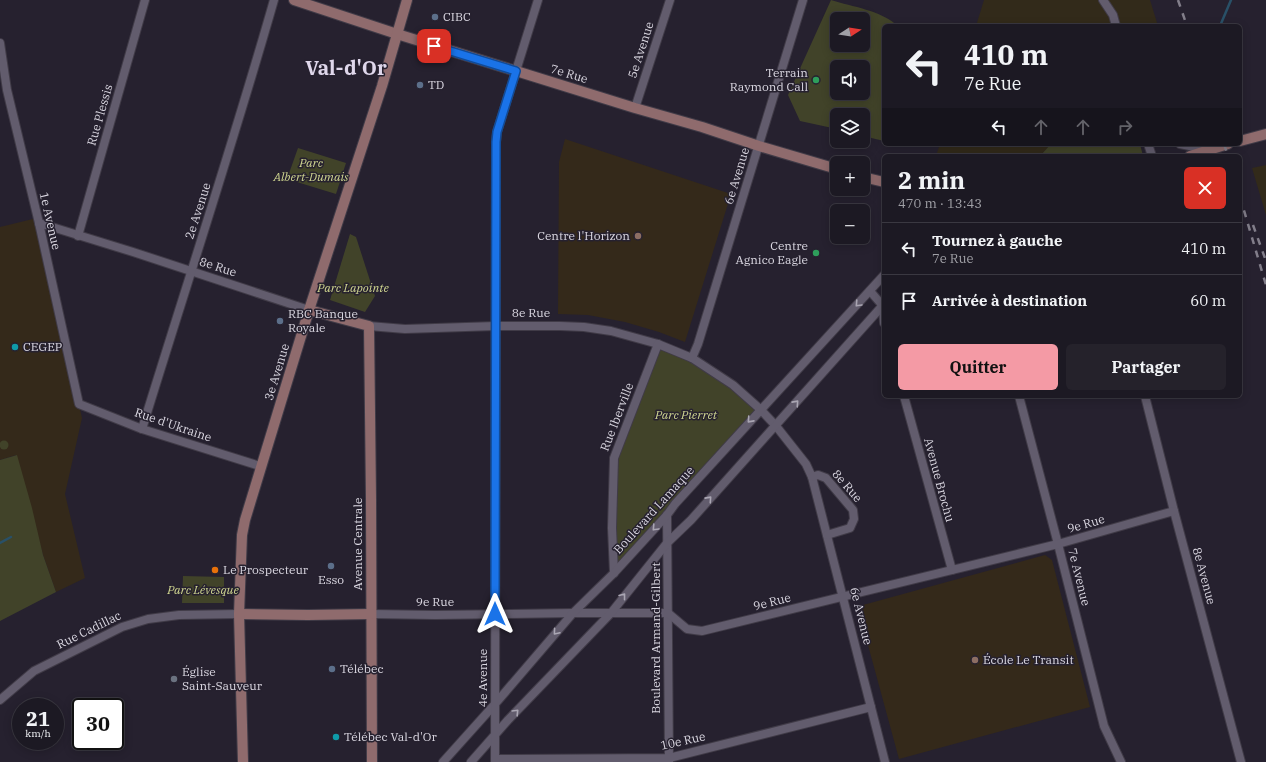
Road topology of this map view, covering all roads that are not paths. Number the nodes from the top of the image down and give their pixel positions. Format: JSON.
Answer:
{"nodes":[{"id":1,"x":145,"y":0,"type":"edge"},
{"id":2,"x":274,"y":0,"type":"edge"},
{"id":3,"x":294,"y":0,"type":"edge"},
{"id":4,"x":407,"y":0,"type":"edge"},
{"id":5,"x":538,"y":0,"type":"edge"},
{"id":6,"x":670,"y":0,"type":"edge"},
{"id":7,"x":804,"y":0,"type":"edge"},
{"id":8,"x":1103,"y":0,"type":"edge"},
{"id":9,"x":1115,"y":24,"type":"edge"},
{"id":10,"x":397,"y":34,"type":"junction"},
{"id":11,"x":0,"y":43,"type":"edge"},
{"id":12,"x":516,"y":71,"type":"junction"},
{"id":13,"x":635,"y":108,"type":"junction"},
{"id":14,"x":1266,"y":134,"type":"edge"},
{"id":15,"x":1242,"y":140,"type":"edge"},
{"id":16,"x":759,"y":146,"type":"junction"},
{"id":17,"x":1190,"y":146,"type":"edge"},
{"id":18,"x":1222,"y":146,"type":"edge"},
{"id":19,"x":1210,"y":150,"type":"junction"},
{"id":20,"x":1197,"y":154,"type":"edge"},
{"id":21,"x":830,"y":167,"type":"edge"},
{"id":22,"x":870,"y":179,"type":"edge"},
{"id":23,"x":882,"y":182,"type":"edge"},
{"id":24,"x":39,"y":223,"type":"junction"},
{"id":25,"x":78,"y":236,"type":"junction"},
{"id":26,"x":190,"y":272,"type":"junction"},
{"id":27,"x":882,"y":277,"type":"edge"},
{"id":28,"x":870,"y":291,"type":"junction"},
{"id":29,"x":882,"y":304,"type":"edge"},
{"id":30,"x":882,"y":306,"type":"edge"},
{"id":31,"x":309,"y":310,"type":"junction"},
{"id":32,"x":369,"y":326,"type":"junction"},
{"id":33,"x":496,"y":326,"type":"junction"},
{"id":34,"x":658,"y":344,"type":"junction"},
{"id":35,"x":692,"y":358,"type":"junction"},
{"id":36,"x":905,"y":398,"type":"edge"},
{"id":37,"x":1020,"y":398,"type":"edge"},
{"id":38,"x":1146,"y":398,"type":"edge"},
{"id":39,"x":78,"y":404,"type":"joint"},
{"id":40,"x":760,"y":409,"type":"junction"},
{"id":41,"x":776,"y":426,"type":"junction"},
{"id":42,"x":142,"y":429,"type":"junction"},
{"id":43,"x":260,"y":466,"type":"junction"},
{"id":44,"x":812,"y":477,"type":"junction"},
{"id":45,"x":1174,"y":511,"type":"junction"},
{"id":46,"x":667,"y":515,"type":"junction"},
{"id":47,"x":827,"y":535,"type":"junction"},
{"id":48,"x":667,"y":543,"type":"junction"},
{"id":49,"x":1058,"y":544,"type":"junction"},
{"id":50,"x":952,"y":570,"type":"junction"},
{"id":51,"x":614,"y":573,"type":"junction"},
{"id":52,"x":843,"y":597,"type":"junction"},
{"id":53,"x":573,"y":613,"type":"junction"},
{"id":54,"x":611,"y":613,"type":"junction"},
{"id":55,"x":668,"y":613,"type":"junction"},
{"id":56,"x":239,"y":614,"type":"junction"},
{"id":57,"x":371,"y":614,"type":"junction"},
{"id":58,"x":495,"y":614,"type":"junction"},
{"id":59,"x":0,"y":700,"type":"edge"},
{"id":60,"x":494,"y":704,"type":"junction"},
{"id":61,"x":871,"y":707,"type":"junction"},
{"id":62,"x":495,"y":736,"type":"junction"},
{"id":63,"x":669,"y":760,"type":"edge"},
{"id":64,"x":495,"y":761,"type":"edge"},
{"id":65,"x":243,"y":762,"type":"edge"},
{"id":66,"x":372,"y":762,"type":"edge"},
{"id":67,"x":443,"y":762,"type":"edge"},
{"id":68,"x":471,"y":762,"type":"edge"},
{"id":69,"x":885,"y":762,"type":"edge"},
{"id":70,"x":1121,"y":762,"type":"edge"},
{"id":71,"x":1241,"y":762,"type":"edge"}],
"edges":[{"from":1,"to":25,"type":"street","name":"Rue Plessis"},
{"from":2,"to":26,"type":"street","name":"2e Avenue"},
{"from":3,"to":10,"type":"main road","name":"7e Rue"},
{"from":4,"to":10,"type":"main road","name":"3e Avenue"},
{"from":5,"to":12,"type":"street","name":"4e Avenue"},
{"from":6,"to":13,"type":"street","name":"5e Avenue"},
{"from":7,"to":16,"type":"street","name":"6e Avenue"},
{"from":8,"to":9,"type":"street"},
{"from":10,"to":12,"type":"main road","name":"7e Rue"},
{"from":10,"to":31,"type":"main road","name":"3e Avenue"},
{"from":11,"to":24,"type":"street","name":"1e Avenue"},
{"from":12,"to":13,"type":"main road","name":"7e Rue"},
{"from":12,"to":33,"type":"street","name":"4e Avenue"},
{"from":13,"to":16,"type":"main road","name":"7e Rue"},
{"from":14,"to":15,"type":"main road"},
{"from":16,"to":21,"type":"main road","name":"7e Rue"},
{"from":16,"to":35,"type":"street","name":"6e Avenue"},
{"from":17,"to":19,"type":"street"},
{"from":18,"to":19,"type":"main road"},
{"from":19,"to":20,"type":"main road"},
{"from":22,"to":23,"type":"main road"},
{"from":24,"to":25,"type":"street","name":"8e Rue"},
{"from":24,"to":39,"type":"street","name":"1e Avenue"},
{"from":25,"to":26,"type":"street","name":"8e Rue"},
{"from":26,"to":31,"type":"street","name":"8e Rue"},
{"from":26,"to":42,"type":"street","name":"2e Avenue"},
{"from":27,"to":28,"type":"street","name":"Boulevard Lamaque"},
{"from":28,"to":29,"type":"street"},
{"from":28,"to":40,"type":"street","name":"Boulevard Lamaque","one_way":true},
{"from":41,"to":30,"type":"street","one_way":true},
{"from":31,"to":32,"type":"main road","name":"8e Rue"},
{"from":31,"to":43,"type":"main road","name":"3e Avenue"},
{"from":32,"to":33,"type":"street","name":"8e Rue"},
{"from":32,"to":57,"type":"main road","name":"Avenue Centrale"},
{"from":33,"to":34,"type":"street","name":"8e Rue"},
{"from":33,"to":58,"type":"street","name":"4e Avenue"},
{"from":34,"to":35,"type":"street","name":"8e Rue"},
{"from":34,"to":51,"type":"street","name":"Rue Iberville"},
{"from":35,"to":40,"type":"street","name":"8e Rue"},
{"from":36,"to":50,"type":"street","name":"Avenue Brochu"},
{"from":37,"to":49,"type":"street","name":"7e Avenue"},
{"from":38,"to":45,"type":"street","name":"8e Avenue"},
{"from":39,"to":42,"type":"street","name":"Rue d'Ukraine"},
{"from":40,"to":41,"type":"street","name":"8e Rue"},
{"from":40,"to":46,"type":"street","name":"Boulevard Lamaque","one_way":true},
{"from":41,"to":44,"type":"street","name":"8e Rue"},
{"from":48,"to":41,"type":"street","one_way":true},
{"from":42,"to":43,"type":"street","name":"Rue d'Ukraine"},
{"from":43,"to":56,"type":"main road","name":"3e Avenue"},
{"from":44,"to":47,"type":"street","name":"6e Avenue"},
{"from":44,"to":47,"type":"street","name":"8e Rue"},
{"from":45,"to":49,"type":"street","name":"9e Rue"},
{"from":45,"to":71,"type":"street","name":"8e Avenue"},
{"from":46,"to":48,"type":"street","name":"Boulevard Armand-Gilbert"},
{"from":46,"to":51,"type":"street","name":"Boulevard Lamaque","one_way":true},
{"from":47,"to":52,"type":"street","name":"6e Avenue"},
{"from":54,"to":48,"type":"street","one_way":true},
{"from":48,"to":55,"type":"street","name":"Boulevard Armand-Gilbert"},
{"from":49,"to":50,"type":"street","name":"9e Rue"},
{"from":49,"to":70,"type":"street","name":"7e Avenue"},
{"from":50,"to":52,"type":"street","name":"9e Rue"},
{"from":51,"to":53,"type":"street","name":"Boulevard Lamaque"},
{"from":52,"to":55,"type":"street","name":"9e Rue"},
{"from":52,"to":61,"type":"street","name":"6e Avenue"},
{"from":53,"to":54,"type":"street","name":"9e Rue"},
{"from":53,"to":58,"type":"street","name":"9e Rue"},
{"from":53,"to":60,"type":"street","name":"Boulevard Lamaque","one_way":true},
{"from":54,"to":55,"type":"street","name":"9e Rue"},
{"from":62,"to":54,"type":"street","one_way":true},
{"from":55,"to":63,"type":"street","name":"Boulevard Armand-Gilbert"},
{"from":56,"to":57,"type":"main road","name":"Rue Cadillac"},
{"from":56,"to":59,"type":"street","name":"Rue Cadillac"},
{"from":56,"to":65,"type":"main road","name":"3e Avenue"},
{"from":57,"to":58,"type":"street","name":"9e Rue"},
{"from":57,"to":66,"type":"main road","name":"Avenue Centrale"},
{"from":58,"to":60,"type":"street","name":"4e Avenue"},
{"from":60,"to":62,"type":"street","name":"4e Avenue"},
{"from":60,"to":67,"type":"street","name":"Boulevard Lamaque"},
{"from":61,"to":63,"type":"street","name":"10e Rue"},
{"from":61,"to":69,"type":"street","name":"6e Avenue"},
{"from":62,"to":64,"type":"street","name":"4e Avenue"},
{"from":62,"to":68,"type":"street"},
{"from":63,"to":64,"type":"street","name":"10e Rue"}]}
